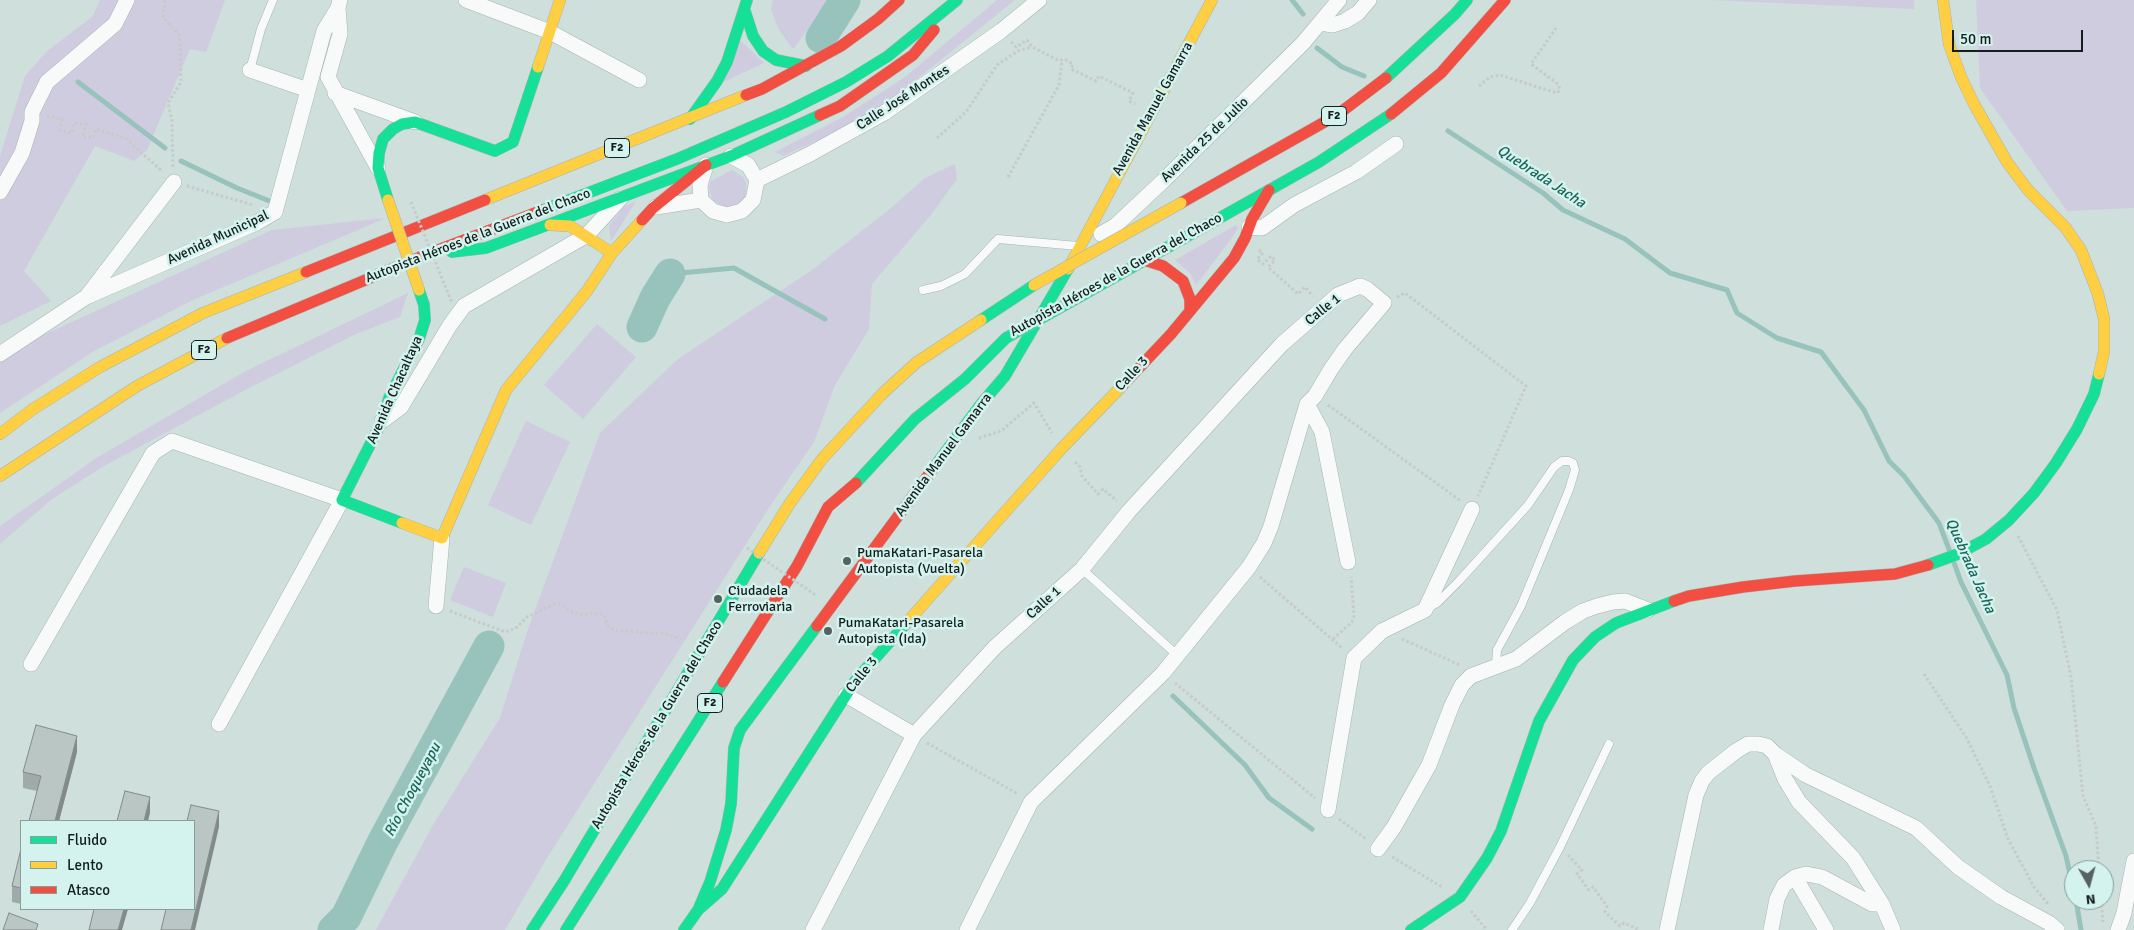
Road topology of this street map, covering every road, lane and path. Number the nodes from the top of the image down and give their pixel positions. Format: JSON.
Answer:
{"nodes":[{"id":1,"x":166,"y":0,"type":"edge"},
{"id":2,"x":273,"y":0,"type":"edge"},
{"id":3,"x":466,"y":0,"type":"edge"},
{"id":4,"x":560,"y":0,"type":"edge"},
{"id":5,"x":899,"y":0,"type":"edge"},
{"id":6,"x":958,"y":0,"type":"edge"},
{"id":7,"x":1039,"y":0,"type":"edge"},
{"id":8,"x":1212,"y":0,"type":"edge"},
{"id":9,"x":1339,"y":0,"type":"edge"},
{"id":10,"x":1370,"y":0,"type":"edge"},
{"id":11,"x":1467,"y":0,"type":"edge"},
{"id":12,"x":1505,"y":0,"type":"edge"},
{"id":13,"x":1943,"y":0,"type":"edge"},
{"id":14,"x":122,"y":2,"type":"edge"},
{"id":15,"x":339,"y":4,"type":"edge"},
{"id":16,"x":746,"y":6,"type":"edge"},
{"id":17,"x":1320,"y":23,"type":"junction"},
{"id":18,"x":1556,"y":28,"type":"dead end"},
{"id":19,"x":1002,"y":31,"type":"junction"},
{"id":20,"x":550,"y":32,"type":"junction"},
{"id":21,"x":1032,"y":47,"type":"junction"},
{"id":22,"x":1062,"y":62,"type":"junction"},
{"id":23,"x":806,"y":66,"type":"junction"},
{"id":24,"x":250,"y":70,"type":"joint"},
{"id":25,"x":639,"y":80,"type":"dead end"},
{"id":26,"x":1479,"y":86,"type":"dead end"},
{"id":27,"x":308,"y":90,"type":"junction"},
{"id":28,"x":335,"y":93,"type":"junction"},
{"id":29,"x":1140,"y":107,"type":"dead end"},
{"id":30,"x":32,"y":112,"type":"junction"},
{"id":31,"x":690,"y":119,"type":"junction"},
{"id":32,"x":415,"y":122,"type":"junction"},
{"id":33,"x":937,"y":138,"type":"dead end"},
{"id":34,"x":1396,"y":144,"type":"dead end"},
{"id":35,"x":731,"y":156,"type":"junction"},
{"id":36,"x":706,"y":165,"type":"junction"},
{"id":37,"x":378,"y":168,"type":"junction"},
{"id":38,"x":1008,"y":177,"type":"dead end"},
{"id":39,"x":757,"y":180,"type":"junction"},
{"id":40,"x":174,"y":182,"type":"junction"},
{"id":41,"x":1269,"y":190,"type":"junction"},
{"id":42,"x":0,"y":192,"type":"edge"},
{"id":43,"x":408,"y":196,"type":"dead end"},
{"id":44,"x":622,"y":196,"type":"junction"},
{"id":45,"x":701,"y":200,"type":"junction"},
{"id":46,"x":653,"y":208,"type":"junction"},
{"id":47,"x":275,"y":212,"type":"junction"},
{"id":48,"x":550,"y":225,"type":"junction"},
{"id":49,"x":1247,"y":233,"type":"junction"},
{"id":50,"x":587,"y":236,"type":"junction"},
{"id":51,"x":1081,"y":246,"type":"junction"},
{"id":52,"x":612,"y":253,"type":"junction"},
{"id":53,"x":425,"y":256,"type":"junction"},
{"id":54,"x":1144,"y":260,"type":"junction"},
{"id":55,"x":923,"y":290,"type":"dead end"},
{"id":56,"x":86,"y":297,"type":"junction"},
{"id":57,"x":1307,"y":302,"type":"dead end"},
{"id":58,"x":452,"y":303,"type":"dead end"},
{"id":59,"x":1384,"y":303,"type":"junction"},
{"id":60,"x":1190,"y":309,"type":"junction"},
{"id":61,"x":0,"y":354,"type":"edge"},
{"id":62,"x":1311,"y":400,"type":"junction"},
{"id":63,"x":382,"y":421,"type":"junction"},
{"id":64,"x":0,"y":434,"type":"edge"},
{"id":65,"x":1053,"y":434,"type":"dead end"},
{"id":66,"x":976,"y":436,"type":"dead end"},
{"id":67,"x":1070,"y":456,"type":"dead end"},
{"id":68,"x":0,"y":476,"type":"edge"},
{"id":69,"x":342,"y":500,"type":"junction"},
{"id":70,"x":1472,"y":509,"type":"junction"},
{"id":71,"x":1130,"y":511,"type":"junction"},
{"id":72,"x":2009,"y":520,"type":"junction"},
{"id":73,"x":442,"y":538,"type":"junction"},
{"id":74,"x":747,"y":548,"type":"dead end"},
{"id":75,"x":1348,"y":562,"type":"joint"},
{"id":76,"x":1249,"y":567,"type":"junction"},
{"id":77,"x":1082,"y":569,"type":"junction"},
{"id":78,"x":817,"y":596,"type":"dead end"},
{"id":79,"x":436,"y":606,"type":"joint"},
{"id":80,"x":1425,"y":610,"type":"junction"},
{"id":81,"x":1648,"y":610,"type":"junction"},
{"id":82,"x":1382,"y":631,"type":"junction"},
{"id":83,"x":1333,"y":639,"type":"junction"},
{"id":84,"x":685,"y":646,"type":"dead end"},
{"id":85,"x":1177,"y":655,"type":"junction"},
{"id":86,"x":1354,"y":658,"type":"junction"},
{"id":87,"x":31,"y":664,"type":"dead end"},
{"id":88,"x":1496,"y":665,"type":"junction"},
{"id":89,"x":1463,"y":666,"type":"dead end"},
{"id":90,"x":1924,"y":674,"type":"dead end"},
{"id":91,"x":846,"y":695,"type":"junction"},
{"id":92,"x":219,"y":724,"type":"dead end"},
{"id":93,"x":914,"y":735,"type":"junction"},
{"id":94,"x":1609,"y":744,"type":"dead end"},
{"id":95,"x":1775,"y":754,"type":"junction"},
{"id":96,"x":1031,"y":802,"type":"junction"},
{"id":97,"x":1328,"y":810,"type":"dead end"},
{"id":98,"x":1560,"y":847,"type":"junction"},
{"id":99,"x":1378,"y":848,"type":"dead end"},
{"id":100,"x":2098,"y":860,"type":"edge"},
{"id":101,"x":2134,"y":861,"type":"edge"},
{"id":102,"x":1795,"y":877,"type":"junction"},
{"id":103,"x":1882,"y":904,"type":"junction"},
{"id":104,"x":698,"y":910,"type":"junction"},
{"id":105,"x":2102,"y":910,"type":"edge"},
{"id":106,"x":2053,"y":927,"type":"edge"},
{"id":107,"x":968,"y":929,"type":"edge"},
{"id":108,"x":532,"y":930,"type":"edge"},
{"id":109,"x":566,"y":930,"type":"edge"},
{"id":110,"x":684,"y":930,"type":"edge"},
{"id":111,"x":813,"y":930,"type":"edge"},
{"id":112,"x":1410,"y":930,"type":"edge"},
{"id":113,"x":1512,"y":930,"type":"edge"},
{"id":114,"x":1640,"y":930,"type":"edge"},
{"id":115,"x":1667,"y":930,"type":"edge"},
{"id":116,"x":1771,"y":930,"type":"edge"},
{"id":117,"x":1826,"y":930,"type":"edge"},
{"id":118,"x":1893,"y":930,"type":"edge"},
{"id":119,"x":2103,"y":930,"type":"edge"},
{"id":120,"x":2118,"y":930,"type":"edge"}],
"edges":[{"from":1,"to":40,"type":"path"},
{"from":2,"to":24,"type":"lane"},
{"from":3,"to":20,"type":"street"},
{"from":4,"to":20,"type":"main road"},
{"from":5,"to":23,"type":"main road","number":"F2"},
{"from":6,"to":35,"type":"main road"},
{"from":6,"to":53,"type":"main road","name":"Autopista Héroes de la Guerra del Chaco","number":"F2"},
{"from":7,"to":19,"type":"street","name":"Calle José Montes"},
{"from":8,"to":51,"type":"main road","name":"Avenida Manuel Gamarra"},
{"from":9,"to":17,"type":"street","name":"Avenida 25 de Julio"},
{"from":10,"to":17,"type":"street"},
{"from":11,"to":108,"type":"main road","name":"Autopista Héroes de la Guerra del Chaco","number":"F2","bridge":true},
{"from":12,"to":41,"type":"main road","name":"Autopista Héroes de la Guerra del Chaco","number":"F2"},
{"from":13,"to":72,"type":"main road"},
{"from":14,"to":30,"type":"street"},
{"from":15,"to":27,"type":"street","name":"Avenida Municipal"},
{"from":15,"to":28,"type":"street","name":"Avenida Municipal"},
{"from":16,"to":23,"type":"main road"},
{"from":16,"to":31,"type":"main road"},
{"from":17,"to":51,"type":"street","name":"Avenida 25 de Julio"},
{"from":18,"to":26,"type":"path"},
{"from":19,"to":21,"type":"path"},
{"from":19,"to":39,"type":"street","name":"Calle José Montes"},
{"from":20,"to":25,"type":"street"},
{"from":20,"to":32,"type":"main road"},
{"from":21,"to":22,"type":"path"},
{"from":21,"to":33,"type":"path"},
{"from":22,"to":29,"type":"path"},
{"from":22,"to":38,"type":"path"},
{"from":23,"to":31,"type":"main road","number":"F2"},
{"from":24,"to":27,"type":"street"},
{"from":27,"to":47,"type":"street","name":"Avenida Municipal"},
{"from":28,"to":32,"type":"street"},
{"from":28,"to":37,"type":"street","name":"Avenida Municipal"},
{"from":30,"to":40,"type":"path"},
{"from":30,"to":42,"type":"street"},
{"from":31,"to":64,"type":"main road","number":"F2"},
{"from":32,"to":37,"type":"main road","name":"Avenida Chacaltaya"},
{"from":34,"to":49,"type":"street"},
{"from":35,"to":36,"type":"main road"},
{"from":35,"to":39,"type":"street"},
{"from":36,"to":44,"type":"main road"},
{"from":36,"to":45,"type":"street"},
{"from":36,"to":46,"type":"main road"},
{"from":37,"to":63,"type":"main road","name":"Avenida Chacaltaya","bridge":true},
{"from":39,"to":45,"type":"street"},
{"from":40,"to":47,"type":"path"},
{"from":40,"to":56,"type":"street"},
{"from":41,"to":49,"type":"main road","name":"Calle 3"},
{"from":41,"to":54,"type":"main road","name":"Autopista Héroes de la Guerra del Chaco","number":"F2"},
{"from":43,"to":58,"type":"path","bridge":true},
{"from":44,"to":48,"type":"main road"},
{"from":44,"to":50,"type":"street"},
{"from":45,"to":46,"type":"street"},
{"from":46,"to":52,"type":"main road"},
{"from":47,"to":56,"type":"street","name":"Avenida Municipal"},
{"from":48,"to":50,"type":"main road"},
{"from":48,"to":53,"type":"main road"},
{"from":49,"to":57,"type":"path"},
{"from":49,"to":60,"type":"main road","name":"Calle 3"},
{"from":50,"to":52,"type":"main road"},
{"from":50,"to":63,"type":"street"},
{"from":51,"to":55,"type":"lane"},
{"from":51,"to":104,"type":"main road","name":"Avenida Manuel Gamarra"},
{"from":52,"to":73,"type":"main road"},
{"from":53,"to":68,"type":"main road","name":"Autopista Héroes de la Guerra del Chaco","number":"F2"},
{"from":54,"to":60,"type":"main road"},
{"from":54,"to":109,"type":"main road","name":"Autopista Héroes de la Guerra del Chaco","number":"F2","bridge":true},
{"from":56,"to":61,"type":"street","name":"Avenida Municipal"},
{"from":59,"to":62,"type":"street"},
{"from":59,"to":70,"type":"path"},
{"from":59,"to":71,"type":"street","name":"Calle 1"},
{"from":60,"to":91,"type":"main road","name":"Calle 3"},
{"from":62,"to":70,"type":"path"},
{"from":62,"to":75,"type":"street"},
{"from":62,"to":76,"type":"street"},
{"from":63,"to":69,"type":"main road","name":"Avenida Chacaltaya"},
{"from":65,"to":66,"type":"path"},
{"from":67,"to":71,"type":"path"},
{"from":69,"to":73,"type":"main road"},
{"from":69,"to":87,"type":"street"},
{"from":69,"to":92,"type":"street","name":"Avenida Chacaltaya"},
{"from":70,"to":80,"type":"street"},
{"from":71,"to":77,"type":"street","name":"Calle 1"},
{"from":72,"to":81,"type":"main road"},
{"from":72,"to":100,"type":"path"},
{"from":73,"to":79,"type":"street"},
{"from":74,"to":78,"type":"path","bridge":true},
{"from":75,"to":83,"type":"path"},
{"from":76,"to":83,"type":"path"},
{"from":76,"to":85,"type":"street"},
{"from":77,"to":85,"type":"lane"},
{"from":77,"to":93,"type":"street","name":"Calle 1"},
{"from":79,"to":84,"type":"path"},
{"from":80,"to":82,"type":"street"},
{"from":80,"to":88,"type":"lane"},
{"from":81,"to":88,"type":"street"},
{"from":81,"to":112,"type":"main road"},
{"from":82,"to":86,"type":"street"},
{"from":82,"to":89,"type":"path"},
{"from":83,"to":86,"type":"path"},
{"from":85,"to":96,"type":"street"},
{"from":86,"to":97,"type":"street"},
{"from":88,"to":99,"type":"street"},
{"from":90,"to":106,"type":"path"},
{"from":91,"to":93,"type":"street"},
{"from":91,"to":104,"type":"main road","name":"Calle 3"},
{"from":93,"to":96,"type":"path"},
{"from":93,"to":111,"type":"street","name":"Calle 1"},
{"from":94,"to":98,"type":"lane"},
{"from":95,"to":103,"type":"street"},
{"from":95,"to":106,"type":"street"},
{"from":95,"to":115,"type":"street"},
{"from":96,"to":107,"type":"street"},
{"from":98,"to":113,"type":"lane"},
{"from":98,"to":114,"type":"path"},
{"from":101,"to":120,"type":"street"},
{"from":102,"to":103,"type":"street"},
{"from":102,"to":116,"type":"street"},
{"from":102,"to":117,"type":"street"},
{"from":103,"to":118,"type":"street"},
{"from":104,"to":110,"type":"main road","name":"Calle 3"},
{"from":105,"to":119,"type":"path"}]}
